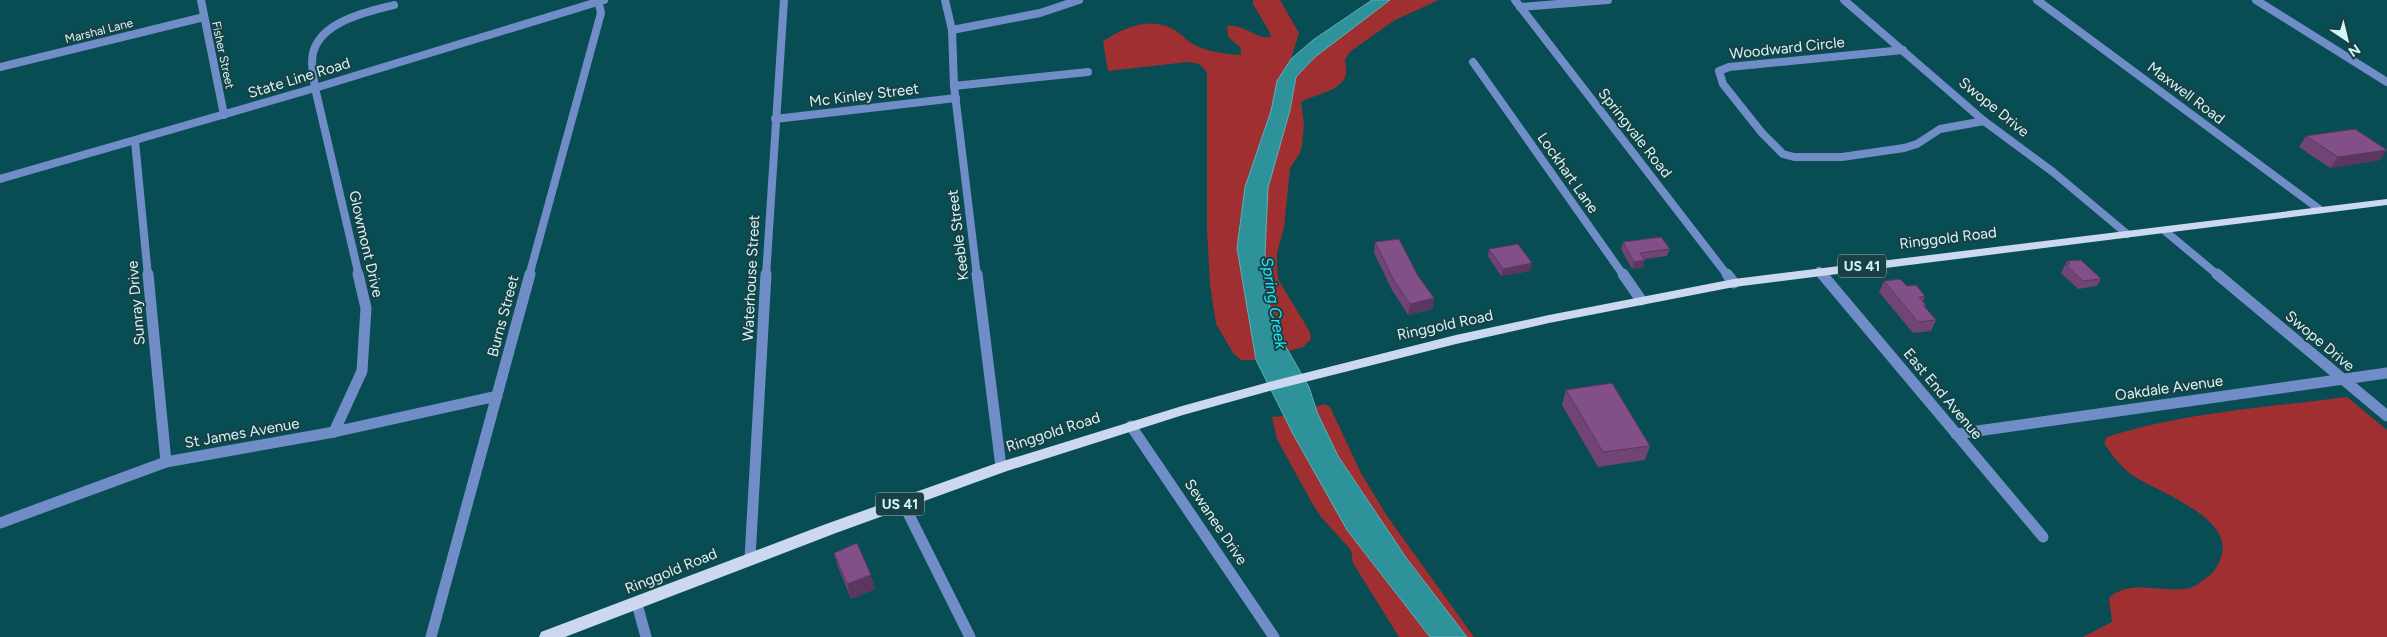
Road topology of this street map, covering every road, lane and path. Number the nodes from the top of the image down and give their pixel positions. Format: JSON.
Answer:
{"nodes":[{"id":1,"x":200,"y":0,"type":"edge"},
{"id":2,"x":600,"y":0,"type":"edge"},
{"id":3,"x":784,"y":0,"type":"edge"},
{"id":4,"x":945,"y":0,"type":"edge"},
{"id":5,"x":1079,"y":0,"type":"edge"},
{"id":6,"x":1608,"y":0,"type":"edge"},
{"id":7,"x":1844,"y":0,"type":"edge"},
{"id":8,"x":2037,"y":0,"type":"edge"},
{"id":9,"x":2256,"y":0,"type":"edge"},
{"id":10,"x":1517,"y":3,"type":"edge"},
{"id":11,"x":394,"y":5,"type":"dead end"},
{"id":12,"x":204,"y":17,"type":"junction"},
{"id":13,"x":952,"y":30,"type":"junction"},
{"id":14,"x":1904,"y":50,"type":"junction"},
{"id":15,"x":1474,"y":62,"type":"dead end"},
{"id":16,"x":0,"y":68,"type":"edge"},
{"id":17,"x":1088,"y":72,"type":"dead end"},
{"id":18,"x":2387,"y":82,"type":"edge"},
{"id":19,"x":954,"y":86,"type":"junction"},
{"id":20,"x":315,"y":88,"type":"junction"},
{"id":21,"x":956,"y":98,"type":"junction"},
{"id":22,"x":224,"y":115,"type":"junction"},
{"id":23,"x":775,"y":119,"type":"junction"},
{"id":24,"x":1984,"y":121,"type":"junction"},
{"id":25,"x":135,"y":141,"type":"junction"},
{"id":26,"x":0,"y":179,"type":"edge"},
{"id":27,"x":2387,"y":202,"type":"edge"},
{"id":28,"x":2319,"y":209,"type":"junction"},
{"id":29,"x":2165,"y":231,"type":"junction"},
{"id":30,"x":2127,"y":234,"type":"junction"},
{"id":31,"x":1819,"y":271,"type":"junction"},
{"id":32,"x":1734,"y":283,"type":"junction"},
{"id":33,"x":1640,"y":300,"type":"junction"},
{"id":34,"x":2387,"y":373,"type":"edge"},
{"id":35,"x":2343,"y":380,"type":"junction"},
{"id":36,"x":497,"y":396,"type":"junction"},
{"id":37,"x":2387,"y":416,"type":"edge"},
{"id":38,"x":1131,"y":426,"type":"junction"},
{"id":39,"x":334,"y":432,"type":"junction"},
{"id":40,"x":1956,"y":434,"type":"junction"},
{"id":41,"x":166,"y":462,"type":"junction"},
{"id":42,"x":1001,"y":467,"type":"junction"},
{"id":43,"x":903,"y":503,"type":"junction"},
{"id":44,"x":0,"y":523,"type":"edge"},
{"id":45,"x":2043,"y":537,"type":"dead end"},
{"id":46,"x":750,"y":558,"type":"junction"},
{"id":47,"x":637,"y":604,"type":"junction"},
{"id":48,"x":1272,"y":636,"type":"edge"},
{"id":49,"x":431,"y":637,"type":"edge"},
{"id":50,"x":547,"y":637,"type":"edge"},
{"id":51,"x":646,"y":637,"type":"edge"},
{"id":52,"x":970,"y":637,"type":"edge"}],
"edges":[{"from":1,"to":12,"type":"street","name":"Fisher Street"},
{"from":2,"to":20,"type":"street","name":"State Line Road"},
{"from":2,"to":36,"type":"street","name":"Burns Street"},
{"from":3,"to":23,"type":"street","name":"Waterhouse Street"},
{"from":4,"to":13,"type":"street","name":"Keeble Street"},
{"from":5,"to":13,"type":"street"},
{"from":6,"to":10,"type":"street"},
{"from":7,"to":14,"type":"street","name":"Swope Drive"},
{"from":8,"to":28,"type":"street","name":"Maxwell Road"},
{"from":9,"to":18,"type":"street"},
{"from":10,"to":32,"type":"street","name":"Springvale Road"},
{"from":11,"to":20,"type":"street","name":"Glowmont Drive"},
{"from":12,"to":16,"type":"street","name":"Marshal Lane"},
{"from":12,"to":22,"type":"street","name":"Fisher Street"},
{"from":13,"to":19,"type":"street","name":"Keeble Street"},
{"from":14,"to":24,"type":"street","name":"Swope Drive"},
{"from":14,"to":24,"type":"street","name":"Woodward Circle"},
{"from":15,"to":33,"type":"street","name":"Lockhart Lane"},
{"from":17,"to":19,"type":"street"},
{"from":19,"to":21,"type":"street","name":"Keeble Street"},
{"from":20,"to":22,"type":"street","name":"State Line Road"},
{"from":20,"to":39,"type":"street","name":"Glowmont Drive"},
{"from":21,"to":23,"type":"street","name":"Mc Kinley Street"},
{"from":21,"to":42,"type":"street","name":"Keeble Street"},
{"from":22,"to":25,"type":"street","name":"State Line Road"},
{"from":23,"to":46,"type":"street","name":"Waterhouse Street"},
{"from":24,"to":30,"type":"street","name":"Swope Drive"},
{"from":25,"to":26,"type":"street","name":"State Line Road"},
{"from":25,"to":41,"type":"street","name":"Sunray Drive"},
{"from":27,"to":28,"type":"main road","name":"Ringgold Road","number":"US 41"},
{"from":28,"to":29,"type":"main road","name":"Ringgold Road","number":"US 41"},
{"from":29,"to":30,"type":"main road","name":"Ringgold Road","number":"US 41"},
{"from":29,"to":35,"type":"street","name":"Swope Drive"},
{"from":30,"to":31,"type":"main road","name":"Ringgold Road","number":"US 41"},
{"from":31,"to":32,"type":"main road","name":"Ringgold Road","number":"US 41"},
{"from":31,"to":40,"type":"street","name":"East End Avenue"},
{"from":32,"to":33,"type":"main road","name":"Ringgold Road","number":"US 41"},
{"from":33,"to":38,"type":"main road","name":"Ringgold Road","number":"US 41"},
{"from":34,"to":35,"type":"street","name":"Oakdale Avenue"},
{"from":35,"to":37,"type":"street","name":"Swope Drive"},
{"from":35,"to":40,"type":"street","name":"Oakdale Avenue"},
{"from":36,"to":39,"type":"street","name":"St James Avenue"},
{"from":36,"to":49,"type":"street","name":"Burns Street"},
{"from":38,"to":42,"type":"main road","name":"Ringgold Road","number":"US 41"},
{"from":38,"to":48,"type":"street","name":"Sewanee Drive"},
{"from":39,"to":41,"type":"street","name":"St James Avenue"},
{"from":40,"to":45,"type":"street","name":"East End Avenue"},
{"from":41,"to":44,"type":"street","name":"St James Avenue"},
{"from":42,"to":43,"type":"main road","name":"Ringgold Road","number":"US 41"},
{"from":43,"to":46,"type":"main road","name":"Ringgold Road","number":"US 41"},
{"from":43,"to":52,"type":"street"},
{"from":46,"to":47,"type":"main road","name":"Ringgold Road","number":"US 41"},
{"from":47,"to":50,"type":"main road","name":"Ringgold Road","number":"US 41"},
{"from":47,"to":51,"type":"street"}]}
